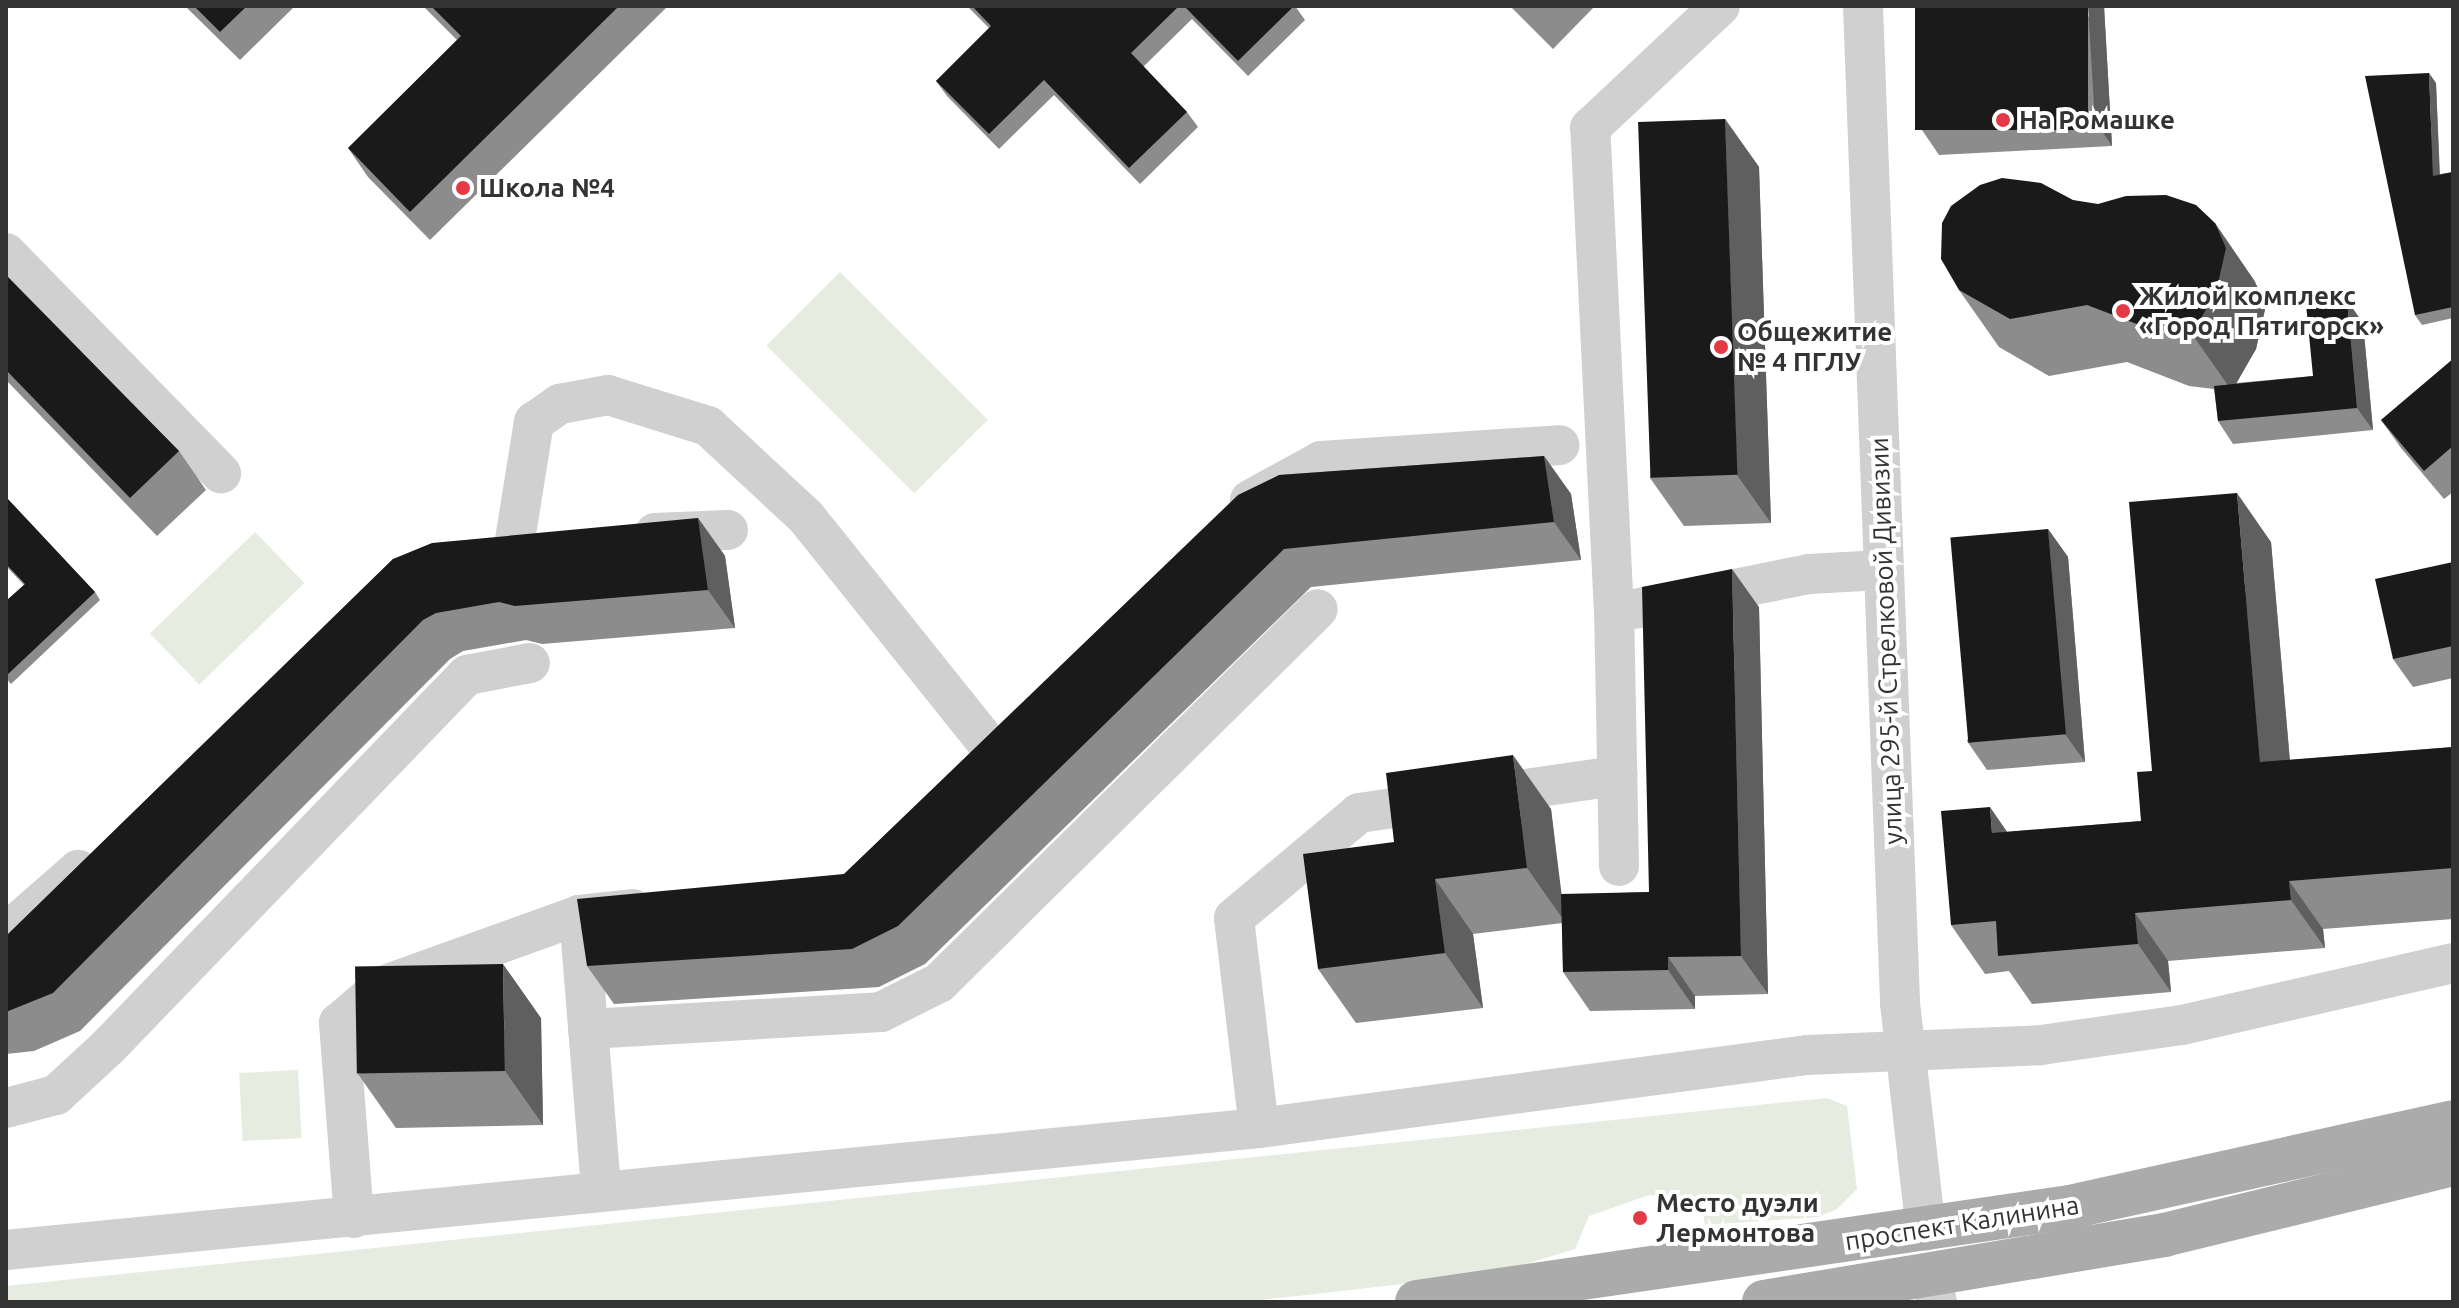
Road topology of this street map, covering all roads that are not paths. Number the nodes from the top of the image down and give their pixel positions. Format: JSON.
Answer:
{"nodes":[{"id":1,"x":1720,"y":6,"type":"edge"},
{"id":2,"x":1863,"y":6,"type":"edge"},
{"id":3,"x":6,"y":253,"type":"edge"},
{"id":4,"x":1559,"y":445,"type":"dead end"},
{"id":5,"x":221,"y":473,"type":"dead end"},
{"id":6,"x":1210,"y":523,"type":"edge"},
{"id":7,"x":728,"y":530,"type":"dead end"},
{"id":8,"x":622,"y":535,"type":"edge"},
{"id":9,"x":561,"y":537,"type":"edge"},
{"id":10,"x":1882,"y":570,"type":"junction"},
{"id":11,"x":1318,"y":609,"type":"dead end"},
{"id":12,"x":1614,"y":613,"type":"junction"},
{"id":13,"x":530,"y":663,"type":"dead end"},
{"id":14,"x":1022,"y":714,"type":"edge"},
{"id":15,"x":1617,"y":776,"type":"junction"},
{"id":16,"x":101,"y":849,"type":"edge"},
{"id":17,"x":1619,"y":866,"type":"dead end"},
{"id":18,"x":673,"y":904,"type":"edge"},
{"id":19,"x":579,"y":915,"type":"junction"},
{"id":20,"x":6,"y":933,"type":"edge"},
{"id":21,"x":2453,"y":963,"type":"edge"},
{"id":22,"x":588,"y":1029,"type":"junction"},
{"id":23,"x":1904,"y":1050,"type":"junction"},
{"id":24,"x":6,"y":1108,"type":"edge"},
{"id":25,"x":2453,"y":1122,"type":"edge"},
{"id":26,"x":1259,"y":1128,"type":"junction"},
{"id":27,"x":2453,"y":1164,"type":"edge"},
{"id":28,"x":601,"y":1189,"type":"junction"},
{"id":29,"x":354,"y":1218,"type":"junction"},
{"id":30,"x":1926,"y":1231,"type":"junction"},
{"id":31,"x":6,"y":1250,"type":"edge"},
{"id":32,"x":1934,"y":1288,"type":"edge"},
{"id":33,"x":1417,"y":1302,"type":"edge"},
{"id":34,"x":1764,"y":1302,"type":"edge"}],
"edges":[{"from":1,"to":12,"type":"street"},
{"from":2,"to":10,"type":"street","name":"улица 295-й Стрелковой Дивизии"},
{"from":3,"to":5,"type":"street"},
{"from":4,"to":6,"type":"street"},
{"from":7,"to":8,"type":"street"},
{"from":9,"to":14,"type":"street"},
{"from":10,"to":12,"type":"street"},
{"from":10,"to":23,"type":"street","name":"улица 295-й Стрелковой Дивизии"},
{"from":11,"to":22,"type":"street"},
{"from":12,"to":15,"type":"street"},
{"from":13,"to":24,"type":"street"},
{"from":15,"to":17,"type":"street"},
{"from":15,"to":26,"type":"street"},
{"from":16,"to":20,"type":"street"},
{"from":18,"to":19,"type":"street"},
{"from":19,"to":22,"type":"street"},
{"from":19,"to":29,"type":"street"},
{"from":21,"to":23,"type":"street"},
{"from":22,"to":28,"type":"street"},
{"from":23,"to":26,"type":"street"},
{"from":23,"to":30,"type":"street","name":"улица 295-й Стрелковой Дивизии"},
{"from":25,"to":30,"type":"main road","name":"проспект Калинина"},
{"from":26,"to":28,"type":"street"},
{"from":27,"to":32,"type":"main road","name":"проспект Калинина"},
{"from":28,"to":29,"type":"street"},
{"from":29,"to":31,"type":"street"},
{"from":30,"to":32,"type":"main road","name":"улица 295-й Стрелковой Дивизии"},
{"from":30,"to":33,"type":"main road","name":"проспект Калинина"},
{"from":32,"to":34,"type":"main road","name":"проспект Калинина"}]}
